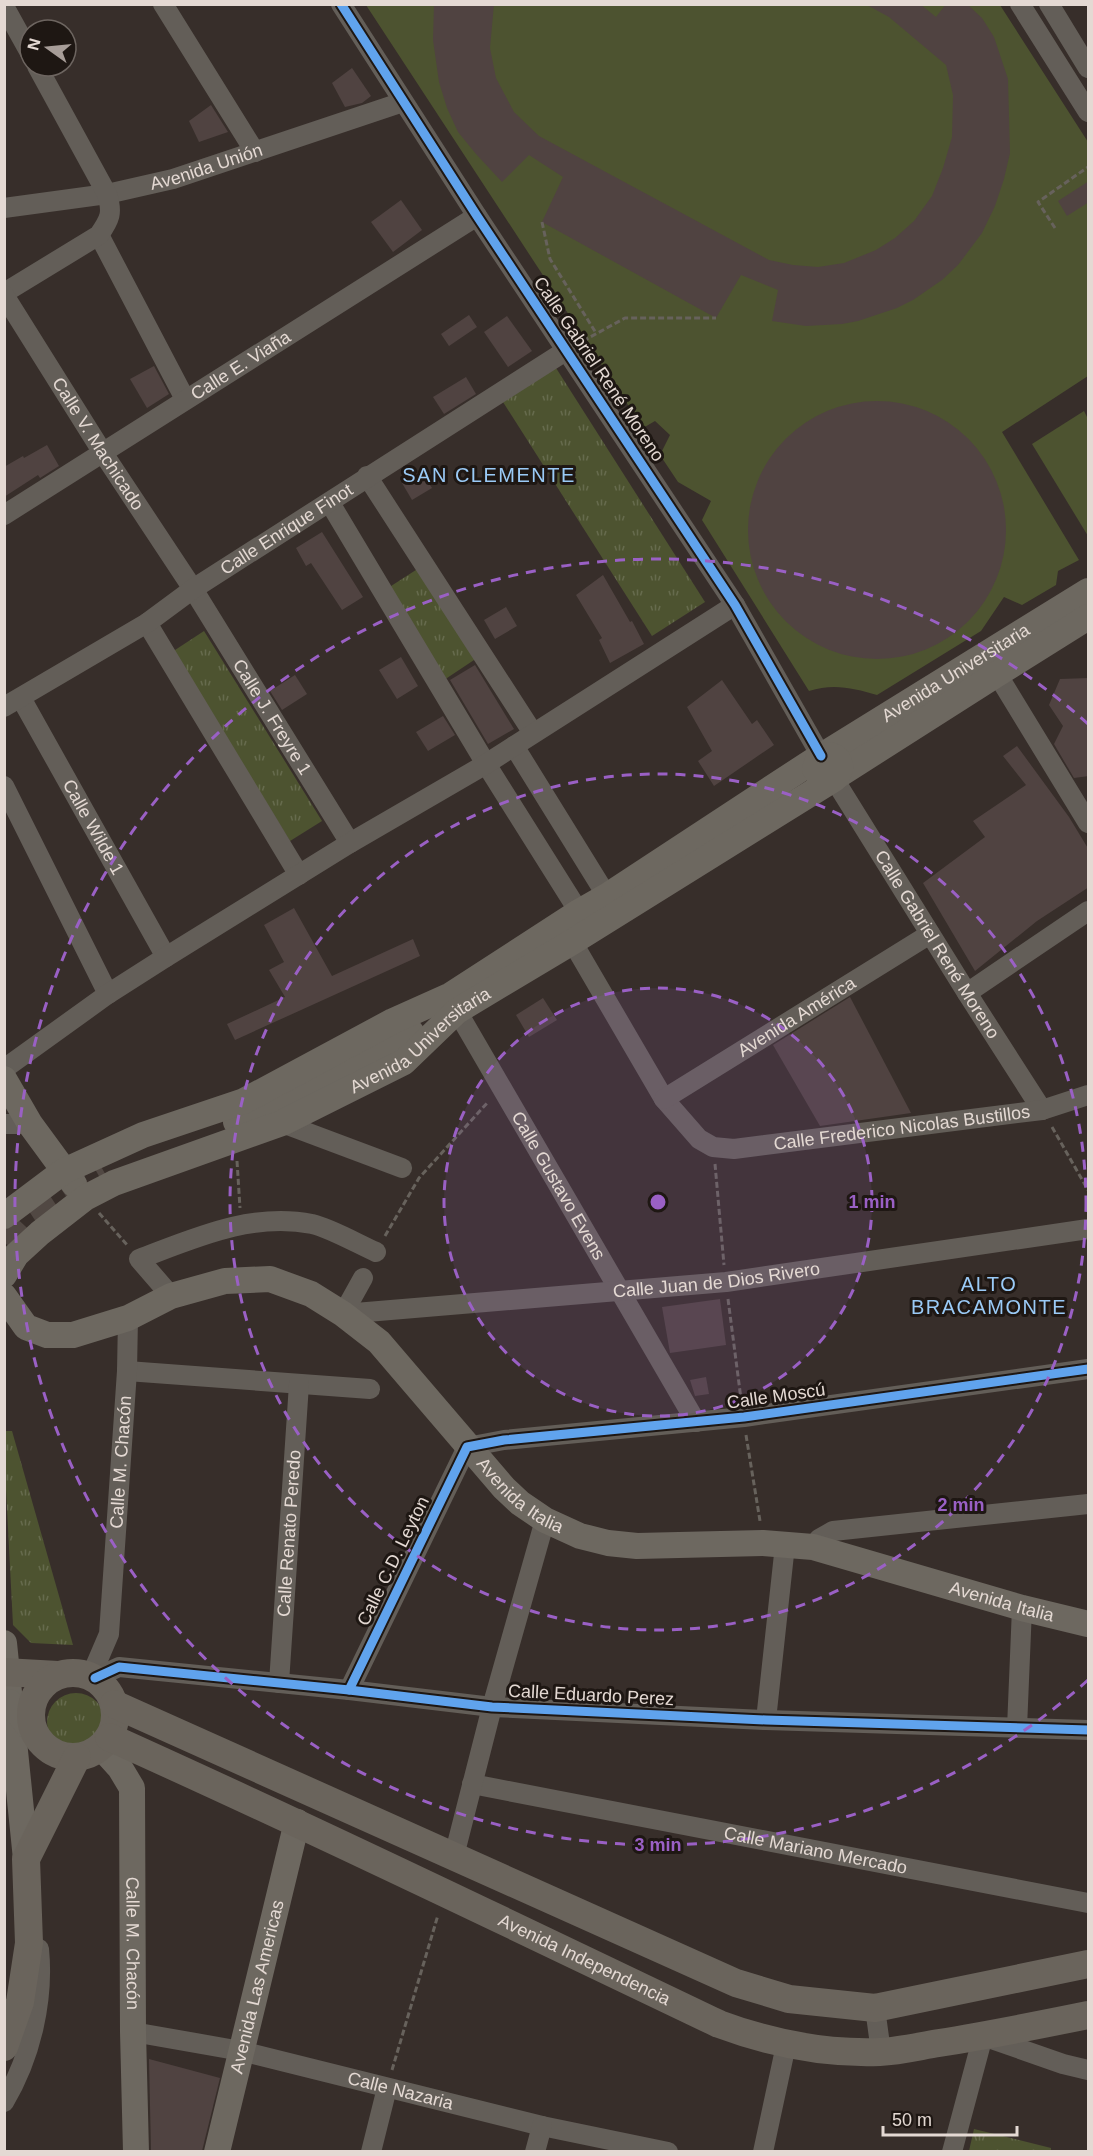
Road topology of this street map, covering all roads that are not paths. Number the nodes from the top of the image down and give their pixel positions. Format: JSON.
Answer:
{"nodes":[{"id":1,"x":163,"y":4,"type":"edge"},
{"id":2,"x":341,"y":4,"type":"edge"},
{"id":3,"x":1020,"y":4,"type":"edge"},
{"id":4,"x":1049,"y":4,"type":"edge"},
{"id":5,"x":4,"y":6,"type":"edge"},
{"id":6,"x":18,"y":31,"type":"edge"},
{"id":7,"x":1089,"y":68,"type":"edge"},
{"id":8,"x":44,"y":78,"type":"edge"},
{"id":9,"x":403,"y":102,"type":"junction"},
{"id":10,"x":1089,"y":112,"type":"edge"},
{"id":11,"x":255,"y":152,"type":"junction"},
{"id":12,"x":107,"y":194,"type":"junction"},
{"id":13,"x":4,"y":208,"type":"edge"},
{"id":14,"x":477,"y":216,"type":"junction"},
{"id":15,"x":99,"y":235,"type":"junction"},
{"id":16,"x":4,"y":294,"type":"edge"},
{"id":17,"x":567,"y":350,"type":"junction"},
{"id":18,"x":185,"y":399,"type":"junction"},
{"id":19,"x":103,"y":453,"type":"junction"},
{"id":20,"x":367,"y":477,"type":"junction"},
{"id":21,"x":330,"y":503,"type":"junction"},
{"id":22,"x":6,"y":512,"type":"edge"},
{"id":23,"x":193,"y":589,"type":"junction"},
{"id":24,"x":1089,"y":591,"type":"edge"},
{"id":25,"x":735,"y":605,"type":"junction"},
{"id":26,"x":1089,"y":617,"type":"edge"},
{"id":27,"x":147,"y":623,"type":"junction"},
{"id":28,"x":991,"y":664,"type":"junction"},
{"id":29,"x":13,"y":702,"type":"edge"},
{"id":30,"x":533,"y":733,"type":"junction"},
{"id":31,"x":514,"y":746,"type":"junction"},
{"id":32,"x":821,"y":756,"type":"junction"},
{"id":33,"x":486,"y":764,"type":"junction"},
{"id":34,"x":834,"y":778,"type":"junction"},
{"id":35,"x":4,"y":786,"type":"edge"},
{"id":36,"x":1089,"y":823,"type":"edge"},
{"id":37,"x":346,"y":852,"type":"junction"},
{"id":38,"x":309,"y":875,"type":"junction"},
{"id":39,"x":612,"y":905,"type":"junction"},
{"id":40,"x":1089,"y":910,"type":"edge"},
{"id":41,"x":576,"y":927,"type":"junction"},
{"id":42,"x":930,"y":934,"type":"junction"},
{"id":43,"x":166,"y":957,"type":"junction"},
{"id":44,"x":967,"y":993,"type":"junction"},
{"id":45,"x":108,"y":994,"type":"junction"},
{"id":46,"x":454,"y":1003,"type":"junction"},
{"id":47,"x":4,"y":1069,"type":"edge"},
{"id":48,"x":4,"y":1080,"type":"edge"},
{"id":49,"x":1089,"y":1095,"type":"edge"},
{"id":50,"x":664,"y":1099,"type":"junction"},
{"id":51,"x":1042,"y":1110,"type":"junction"},
{"id":52,"x":282,"y":1123,"type":"junction"},
{"id":53,"x":4,"y":1124,"type":"edge"},
{"id":54,"x":30,"y":1124,"type":"junction"},
{"id":55,"x":402,"y":1168,"type":"dead end"},
{"id":56,"x":103,"y":1170,"type":"tunnel mouth"},
{"id":57,"x":64,"y":1171,"type":"junction"},
{"id":58,"x":85,"y":1198,"type":"junction"},
{"id":59,"x":4,"y":1216,"type":"edge"},
{"id":60,"x":1089,"y":1229,"type":"edge"},
{"id":61,"x":376,"y":1252,"type":"road end"},
{"id":62,"x":4,"y":1275,"type":"edge"},
{"id":63,"x":363,"y":1278,"type":"dead end"},
{"id":64,"x":620,"y":1291,"type":"junction"},
{"id":65,"x":4,"y":1296,"type":"edge"},
{"id":66,"x":171,"y":1296,"type":"junction"},
{"id":67,"x":343,"y":1314,"type":"junction"},
{"id":68,"x":128,"y":1318,"type":"junction"},
{"id":69,"x":15,"y":1327,"type":"edge"},
{"id":70,"x":1089,"y":1369,"type":"edge"},
{"id":71,"x":127,"y":1371,"type":"junction"},
{"id":72,"x":299,"y":1384,"type":"junction"},
{"id":73,"x":370,"y":1389,"type":"dead end"},
{"id":74,"x":696,"y":1422,"type":"junction"},
{"id":75,"x":467,"y":1446,"type":"junction"},
{"id":76,"x":1089,"y":1504,"type":"edge"},
{"id":77,"x":545,"y":1520,"type":"junction"},
{"id":78,"x":774,"y":1544,"type":"junction"},
{"id":79,"x":813,"y":1548,"type":"junction"},
{"id":80,"x":1022,"y":1608,"type":"junction"},
{"id":81,"x":1089,"y":1624,"type":"edge"},
{"id":82,"x":4,"y":1643,"type":"edge"},
{"id":83,"x":58,"y":1675,"type":"junction"},
{"id":84,"x":93,"y":1677,"type":"junction"},
{"id":85,"x":279,"y":1683,"type":"junction"},
{"id":86,"x":6,"y":1686,"type":"edge"},
{"id":87,"x":349,"y":1690,"type":"junction"},
{"id":88,"x":114,"y":1704,"type":"junction"},
{"id":89,"x":492,"y":1707,"type":"junction"},
{"id":90,"x":766,"y":1720,"type":"junction"},
{"id":91,"x":1017,"y":1728,"type":"junction"},
{"id":92,"x":1089,"y":1730,"type":"edge"},
{"id":93,"x":35,"y":1734,"type":"junction"},
{"id":94,"x":95,"y":1747,"type":"junction"},
{"id":95,"x":472,"y":1784,"type":"junction"},
{"id":96,"x":297,"y":1822,"type":"junction"},
{"id":97,"x":454,"y":1856,"type":"junction"},
{"id":98,"x":26,"y":1859,"type":"junction"},
{"id":99,"x":28,"y":1903,"type":"junction"},
{"id":100,"x":1089,"y":1903,"type":"edge"},
{"id":101,"x":1089,"y":1964,"type":"edge"},
{"id":102,"x":875,"y":2008,"type":"junction"},
{"id":103,"x":1089,"y":2014,"type":"edge"},
{"id":104,"x":133,"y":2032,"type":"junction"},
{"id":105,"x":983,"y":2036,"type":"junction"},
{"id":106,"x":786,"y":2045,"type":"junction"},
{"id":107,"x":4,"y":2047,"type":"edge"},
{"id":108,"x":241,"y":2051,"type":"junction"},
{"id":109,"x":881,"y":2052,"type":"junction"},
{"id":110,"x":1089,"y":2070,"type":"edge"},
{"id":111,"x":387,"y":2088,"type":"junction"},
{"id":112,"x":4,"y":2102,"type":"edge"},
{"id":113,"x":542,"y":2126,"type":"junction"},
{"id":114,"x":136,"y":2151,"type":"edge"},
{"id":115,"x":217,"y":2151,"type":"edge"},
{"id":116,"x":371,"y":2151,"type":"edge"},
{"id":117,"x":536,"y":2151,"type":"edge"},
{"id":118,"x":668,"y":2151,"type":"edge"},
{"id":119,"x":763,"y":2151,"type":"edge"},
{"id":120,"x":952,"y":2151,"type":"edge"}],
"edges":[{"from":1,"to":11,"type":"street"},
{"from":2,"to":9,"type":"street","name":"Calle Gabriel René Moreno"},
{"from":3,"to":10,"type":"street"},
{"from":4,"to":7,"type":"street"},
{"from":5,"to":6,"type":"street"},
{"from":8,"to":12,"type":"street"},
{"from":9,"to":11,"type":"street","name":"Avenida Unión"},
{"from":9,"to":14,"type":"street","name":"Calle Gabriel René Moreno"},
{"from":11,"to":12,"type":"street","name":"Avenida Unión"},
{"from":12,"to":13,"type":"street","name":"Avenida Unión"},
{"from":12,"to":15,"type":"street"},
{"from":14,"to":17,"type":"street","name":"Calle Gabriel René Moreno"},
{"from":14,"to":18,"type":"street","name":"Calle E. Viaña"},
{"from":15,"to":16,"type":"street"},
{"from":15,"to":18,"type":"street"},
{"from":16,"to":19,"type":"street","name":"Calle V. Machicado"},
{"from":17,"to":20,"type":"street","name":"Calle Enrique Finot"},
{"from":17,"to":25,"type":"street","name":"Calle Gabriel René Moreno"},
{"from":18,"to":19,"type":"street","name":"Calle E. Viaña"},
{"from":19,"to":22,"type":"street","name":"Calle E. Viaña"},
{"from":19,"to":23,"type":"street","name":"Calle V. Machicado"},
{"from":20,"to":21,"type":"street","name":"Calle Enrique Finot"},
{"from":20,"to":30,"type":"street"},
{"from":21,"to":23,"type":"street","name":"Calle Enrique Finot"},
{"from":21,"to":33,"type":"street"},
{"from":23,"to":27,"type":"street","name":"Calle Enrique Finot"},
{"from":23,"to":37,"type":"street","name":"Calle J. Freyre 1"},
{"from":24,"to":28,"type":"main road","name":"Avenida Universitaria"},
{"from":25,"to":30,"type":"street"},
{"from":25,"to":32,"type":"street","name":"Calle Gabriel René Moreno"},
{"from":26,"to":28,"type":"main road","name":"Avenida Universitaria"},
{"from":27,"to":29,"type":"street","name":"Calle Enrique Finot"},
{"from":27,"to":38,"type":"street"},
{"from":28,"to":32,"type":"main road","name":"Avenida Universitaria"},
{"from":28,"to":34,"type":"main road","name":"Avenida Universitaria"},
{"from":28,"to":36,"type":"street"},
{"from":29,"to":43,"type":"street","name":"Calle Wilde 1"},
{"from":30,"to":31,"type":"street"},
{"from":31,"to":33,"type":"street"},
{"from":31,"to":39,"type":"street"},
{"from":32,"to":34,"type":"main road"},
{"from":32,"to":39,"type":"main road","name":"Avenida Universitaria"},
{"from":33,"to":37,"type":"street"},
{"from":33,"to":41,"type":"street"},
{"from":34,"to":39,"type":"main road","name":"Avenida Universitaria"},
{"from":34,"to":42,"type":"street","name":"Calle Gabriel René Moreno"},
{"from":35,"to":45,"type":"street"},
{"from":37,"to":38,"type":"street"},
{"from":38,"to":43,"type":"street"},
{"from":39,"to":41,"type":"main road","name":"Avenida Universitaria"},
{"from":40,"to":44,"type":"street"},
{"from":41,"to":46,"type":"main road","name":"Avenida Universitaria"},
{"from":41,"to":50,"type":"street"},
{"from":42,"to":44,"type":"street","name":"Calle Gabriel René Moreno"},
{"from":42,"to":50,"type":"street","name":"Avenida América"},
{"from":43,"to":45,"type":"street"},
{"from":44,"to":51,"type":"street","name":"Calle Gabriel René Moreno"},
{"from":45,"to":47,"type":"street"},
{"from":46,"to":52,"type":"main road","name":"Avenida Universitaria"},
{"from":46,"to":56,"type":"main road"},
{"from":46,"to":57,"type":"main road","name":"Avenida Universitaria"},
{"from":46,"to":64,"type":"street","name":"Calle Gustavo Evens"},
{"from":48,"to":54,"type":"main road"},
{"from":49,"to":51,"type":"street","name":"Calle Frederico Nicolas Bustillos"},
{"from":50,"to":51,"type":"street","name":"Calle Frederico Nicolas Bustillos"},
{"from":52,"to":55,"type":"street"},
{"from":52,"to":58,"type":"main road","name":"Avenida Universitaria"},
{"from":53,"to":54,"type":"street"},
{"from":54,"to":57,"type":"main road"},
{"from":57,"to":58,"type":"main road"},
{"from":57,"to":59,"type":"main road","name":"Avenida Universitaria"},
{"from":58,"to":62,"type":"main road","name":"Avenida Universitaria"},
{"from":60,"to":64,"type":"street","name":"Calle Juan de Dios Rivero"},
{"from":61,"to":66,"type":"street"},
{"from":63,"to":67,"type":"street"},
{"from":64,"to":67,"type":"street","name":"Calle Juan de Dios Rivero"},
{"from":64,"to":74,"type":"street","name":"Calle Gustavo Evens"},
{"from":65,"to":69,"type":"main road","name":"Avenida Italia"},
{"from":66,"to":67,"type":"main road","name":"Avenida Italia"},
{"from":66,"to":68,"type":"main road","name":"Avenida Italia"},
{"from":67,"to":75,"type":"main road","name":"Avenida Italia"},
{"from":68,"to":69,"type":"main road","name":"Avenida Italia"},
{"from":68,"to":71,"type":"street","name":"Calle M. Chacón"},
{"from":70,"to":74,"type":"street","name":"Calle Moscú"},
{"from":71,"to":72,"type":"street"},
{"from":71,"to":84,"type":"street","name":"Calle M. Chacón"},
{"from":72,"to":73,"type":"street"},
{"from":72,"to":85,"type":"street","name":"Calle Renato Peredo"},
{"from":74,"to":75,"type":"street","name":"Calle Moscú"},
{"from":75,"to":77,"type":"main road","name":"Avenida Italia"},
{"from":75,"to":87,"type":"street","name":"Calle C.D. Leyton"},
{"from":76,"to":79,"type":"street"},
{"from":77,"to":78,"type":"main road","name":"Avenida Italia"},
{"from":77,"to":89,"type":"street"},
{"from":78,"to":79,"type":"main road","name":"Avenida Italia"},
{"from":78,"to":90,"type":"street"},
{"from":79,"to":80,"type":"main road","name":"Avenida Italia"},
{"from":80,"to":81,"type":"main road","name":"Avenida Italia"},
{"from":80,"to":91,"type":"street"},
{"from":82,"to":86,"type":"main road"},
{"from":83,"to":84,"type":"highway"},
{"from":83,"to":86,"type":"highway"},
{"from":83,"to":93,"type":"highway"},
{"from":84,"to":85,"type":"street","name":"Calle Eduardo Perez"},
{"from":84,"to":88,"type":"highway"},
{"from":85,"to":87,"type":"street","name":"Calle Eduardo Perez"},
{"from":86,"to":93,"type":"main road"},
{"from":86,"to":98,"type":"main road"},
{"from":87,"to":89,"type":"street","name":"Calle Eduardo Perez"},
{"from":88,"to":94,"type":"highway"},
{"from":88,"to":97,"type":"highway"},
{"from":89,"to":90,"type":"street","name":"Calle Eduardo Perez"},
{"from":89,"to":95,"type":"street"},
{"from":90,"to":91,"type":"street","name":"Calle Eduardo Perez"},
{"from":91,"to":92,"type":"street","name":"Calle Eduardo Perez"},
{"from":93,"to":94,"type":"highway"},
{"from":94,"to":96,"type":"highway","name":"Avenida Independencia"},
{"from":94,"to":98,"type":"highway"},
{"from":94,"to":104,"type":"main road","name":"Calle M. Chacón"},
{"from":95,"to":97,"type":"street"},
{"from":95,"to":100,"type":"street","name":"Calle Mariano Mercado"},
{"from":96,"to":106,"type":"highway","name":"Avenida Independencia"},
{"from":96,"to":108,"type":"main road","name":"Avenida Las Americas"},
{"from":97,"to":102,"type":"highway"},
{"from":98,"to":99,"type":"highway"},
{"from":99,"to":107,"type":"highway"},
{"from":99,"to":112,"type":"street"},
{"from":101,"to":102,"type":"highway"},
{"from":102,"to":109,"type":"street"},
{"from":103,"to":105,"type":"highway","name":"Avenida Independencia"},
{"from":104,"to":108,"type":"street","name":"Calle Nazaria"},
{"from":104,"to":114,"type":"main road","name":"Calle M. Chacón"},
{"from":105,"to":109,"type":"highway","name":"Avenida Independencia"},
{"from":105,"to":110,"type":"street"},
{"from":105,"to":120,"type":"street"},
{"from":106,"to":109,"type":"highway","name":"Avenida Independencia"},
{"from":106,"to":119,"type":"street"},
{"from":108,"to":111,"type":"street","name":"Calle Nazaria"},
{"from":108,"to":115,"type":"main road","name":"Avenida Las Americas"},
{"from":111,"to":113,"type":"street","name":"Calle Nazaria"},
{"from":111,"to":116,"type":"street"},
{"from":113,"to":117,"type":"street"},
{"from":113,"to":118,"type":"street","name":"Calle Nazaria"}]}
